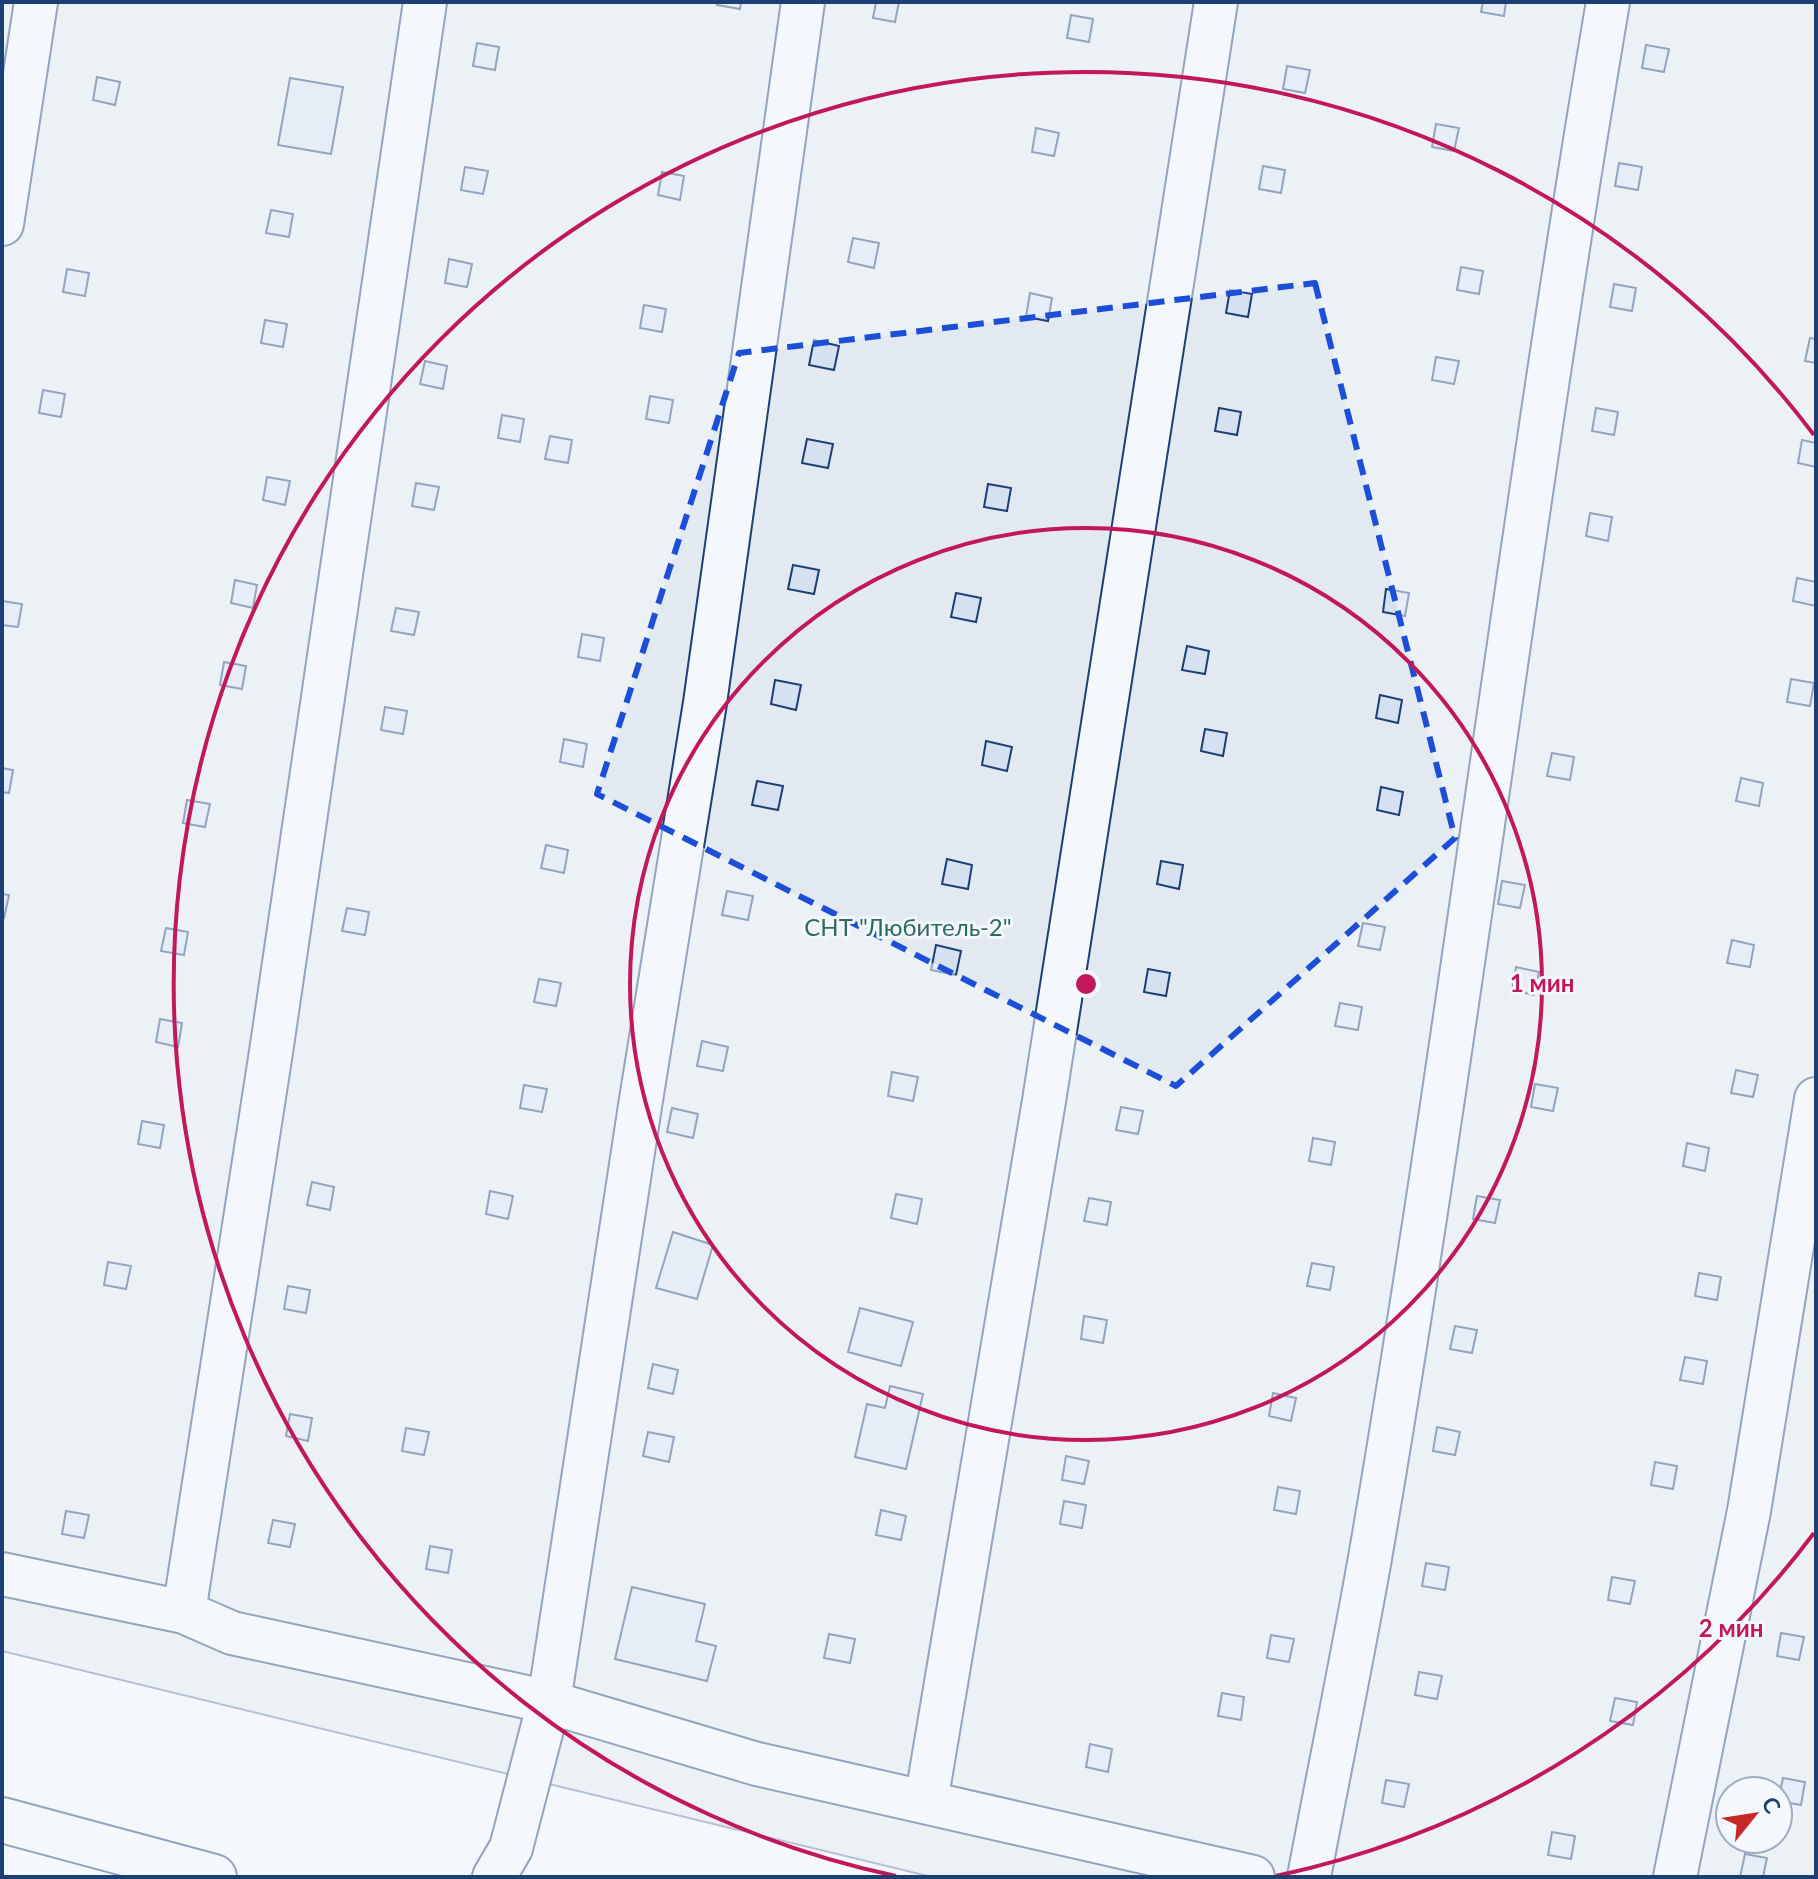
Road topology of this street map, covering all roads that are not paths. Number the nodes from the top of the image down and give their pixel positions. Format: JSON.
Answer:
{"nodes":[{"id":1,"x":425,"y":2,"type":"edge"},
{"id":2,"x":803,"y":2,"type":"edge"},
{"id":3,"x":1216,"y":2,"type":"edge"},
{"id":4,"x":1608,"y":2,"type":"edge"},
{"id":5,"x":23,"y":17,"type":"edge"},
{"id":6,"x":2,"y":224,"type":"edge"},
{"id":7,"x":1816,"y":1099,"type":"edge"},
{"id":8,"x":2,"y":1574,"type":"edge"},
{"id":9,"x":184,"y":1612,"type":"junction"},
{"id":10,"x":549,"y":1702,"type":"junction"},
{"id":11,"x":926,"y":1802,"type":"junction"},
{"id":12,"x":2,"y":1820,"type":"edge"},
{"id":13,"x":214,"y":1877,"type":"edge"},
{"id":14,"x":494,"y":1877,"type":"edge"},
{"id":15,"x":1253,"y":1877,"type":"edge"},
{"id":16,"x":1309,"y":1877,"type":"edge"},
{"id":17,"x":1675,"y":1877,"type":"edge"}],
"edges":[{"from":1,"to":9,"type":"lane"},
{"from":2,"to":10,"type":"lane"},
{"from":3,"to":11,"type":"lane"},
{"from":4,"to":16,"type":"lane"},
{"from":5,"to":6,"type":"lane"},
{"from":7,"to":17,"type":"lane"},
{"from":8,"to":9,"type":"lane"},
{"from":9,"to":10,"type":"lane"},
{"from":10,"to":11,"type":"lane"},
{"from":10,"to":14,"type":"lane"},
{"from":11,"to":15,"type":"lane"},
{"from":12,"to":13,"type":"main road"}]}
